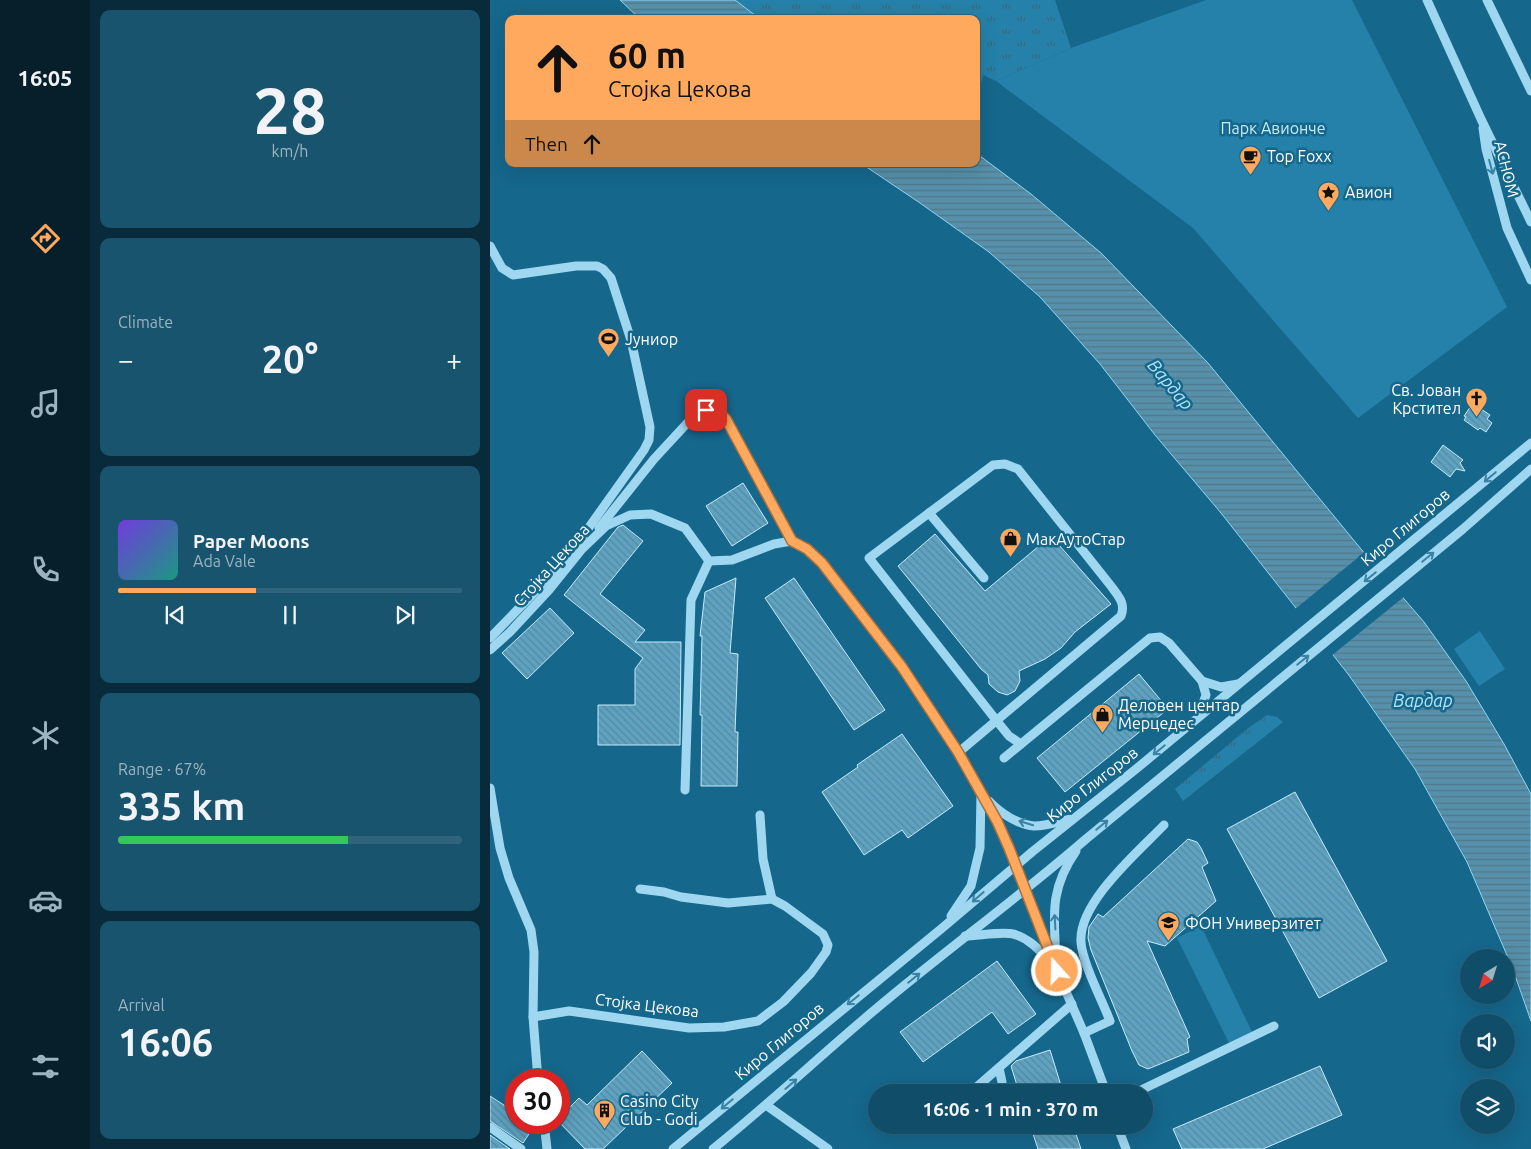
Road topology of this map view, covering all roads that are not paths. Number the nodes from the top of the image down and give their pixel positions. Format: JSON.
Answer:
{"nodes":[{"id":1,"x":1427,"y":0,"type":"edge"},
{"id":2,"x":1487,"y":0,"type":"edge"},
{"id":3,"x":1531,"y":91,"type":"edge"},
{"id":4,"x":1482,"y":119,"type":"junction"},
{"id":5,"x":1531,"y":222,"type":"edge"},
{"id":6,"x":490,"y":246,"type":"edge"},
{"id":7,"x":1531,"y":280,"type":"edge"},
{"id":8,"x":1530,"y":443,"type":"edge"},
{"id":9,"x":1531,"y":469,"type":"edge"},
{"id":10,"x":1531,"y":477,"type":"edge"},
{"id":11,"x":1514,"y":483,"type":"junction"},
{"id":12,"x":929,"y":513,"type":"junction"},
{"id":13,"x":792,"y":541,"type":"junction"},
{"id":14,"x":582,"y":549,"type":"junction"},
{"id":15,"x":709,"y":561,"type":"junction"},
{"id":16,"x":984,"y":578,"type":"dead end"},
{"id":17,"x":490,"y":638,"type":"edge"},
{"id":18,"x":490,"y":650,"type":"edge"},
{"id":19,"x":1202,"y":681,"type":"junction"},
{"id":20,"x":1239,"y":684,"type":"junction"},
{"id":21,"x":1198,"y":718,"type":"junction"},
{"id":22,"x":996,"y":720,"type":"junction"},
{"id":23,"x":1021,"y":744,"type":"junction"},
{"id":24,"x":958,"y":752,"type":"junction"},
{"id":25,"x":1004,"y":758,"type":"dead end"},
{"id":26,"x":490,"y":788,"type":"edge"},
{"id":27,"x":685,"y":790,"type":"dead end"},
{"id":28,"x":981,"y":794,"type":"junction"},
{"id":29,"x":760,"y":815,"type":"dead end"},
{"id":30,"x":1074,"y":818,"type":"junction"},
{"id":31,"x":1164,"y":825,"type":"dead end"},
{"id":32,"x":1086,"y":838,"type":"junction"},
{"id":33,"x":1015,"y":865,"type":"junction"},
{"id":34,"x":640,"y":890,"type":"dead end"},
{"id":35,"x":1025,"y":890,"type":"junction"},
{"id":36,"x":772,"y":899,"type":"junction"},
{"id":37,"x":941,"y":929,"type":"junction"},
{"id":38,"x":965,"y":936,"type":"junction"},
{"id":39,"x":1057,"y":971,"type":"junction"},
{"id":40,"x":1072,"y":1004,"type":"junction"},
{"id":41,"x":533,"y":1016,"type":"junction"},
{"id":42,"x":1274,"y":1026,"type":"dead end"},
{"id":43,"x":1084,"y":1033,"type":"junction"},
{"id":44,"x":999,"y":1068,"type":"junction"},
{"id":45,"x":537,"y":1069,"type":"edge"},
{"id":46,"x":1002,"y":1082,"type":"dead end"},
{"id":47,"x":980,"y":1084,"type":"edge"},
{"id":48,"x":1103,"y":1084,"type":"edge"},
{"id":49,"x":1153,"y":1084,"type":"edge"},
{"id":50,"x":766,"y":1105,"type":"junction"},
{"id":51,"x":490,"y":1127,"type":"edge"},
{"id":52,"x":545,"y":1134,"type":"edge"},
{"id":53,"x":1121,"y":1134,"type":"edge"},
{"id":54,"x":521,"y":1149,"type":"edge"},
{"id":55,"x":547,"y":1149,"type":"edge"},
{"id":56,"x":673,"y":1149,"type":"edge"},
{"id":57,"x":713,"y":1149,"type":"edge"},
{"id":58,"x":828,"y":1149,"type":"edge"},
{"id":59,"x":1126,"y":1149,"type":"edge"}],
"edges":[{"from":1,"to":4,"type":"street","name":"АСНОМ"},
{"from":2,"to":3,"type":"street"},
{"from":4,"to":5,"type":"street","name":"АСНОМ"},
{"from":4,"to":7,"type":"street","name":"АСНОМ","one_way":true},
{"from":6,"to":17,"type":"street"},
{"from":8,"to":20,"type":"street","name":"Киро Глигоров","one_way":true},
{"from":9,"to":11,"type":"street"},
{"from":10,"to":11,"type":"street"},
{"from":32,"to":11,"type":"street","one_way":true},
{"from":12,"to":16,"type":"street"},
{"from":12,"to":22,"type":"street"},
{"from":12,"to":22,"type":"street"},
{"from":13,"to":14,"type":"street"},
{"from":13,"to":15,"type":"street"},
{"from":13,"to":24,"type":"street"},
{"from":14,"to":15,"type":"street","name":"Стојка Цекова"},
{"from":14,"to":18,"type":"street","name":"Стојка Цекова"},
{"from":15,"to":27,"type":"street"},
{"from":19,"to":20,"type":"street"},
{"from":19,"to":21,"type":"street"},
{"from":19,"to":23,"type":"street"},
{"from":20,"to":21,"type":"street","name":"Киро Глигоров"},
{"from":21,"to":30,"type":"street","name":"Киро Глигоров","one_way":true},
{"from":22,"to":23,"type":"street"},
{"from":22,"to":24,"type":"street"},
{"from":23,"to":25,"type":"street"},
{"from":24,"to":28,"type":"street"},
{"from":26,"to":41,"type":"street"},
{"from":30,"to":28,"type":"street","one_way":true},
{"from":28,"to":33,"type":"street"},
{"from":28,"to":37,"type":"street"},
{"from":29,"to":36,"type":"street"},
{"from":30,"to":33,"type":"street","name":"Киро Глигоров"},
{"from":31,"to":43,"type":"street"},
{"from":32,"to":35,"type":"street"},
{"from":39,"to":32,"type":"street","one_way":true},
{"from":33,"to":35,"type":"street"},
{"from":33,"to":37,"type":"street","name":"Киро Глигоров","one_way":true},
{"from":34,"to":36,"type":"street"},
{"from":35,"to":38,"type":"street"},
{"from":35,"to":39,"type":"street"},
{"from":36,"to":41,"type":"street","name":"Стојка Цекова"},
{"from":37,"to":56,"type":"street","name":"Киро Глигоров","one_way":true},
{"from":38,"to":39,"type":"street"},
{"from":50,"to":38,"type":"street","one_way":true},
{"from":39,"to":40,"type":"street"},
{"from":40,"to":43,"type":"street"},
{"from":40,"to":44,"type":"street"},
{"from":41,"to":45,"type":"street"},
{"from":42,"to":49,"type":"street"},
{"from":43,"to":48,"type":"street"},
{"from":44,"to":46,"type":"street"},
{"from":44,"to":47,"type":"street"},
{"from":50,"to":57,"type":"street"},
{"from":50,"to":58,"type":"street"},
{"from":51,"to":54,"type":"street"},
{"from":52,"to":55,"type":"street"},
{"from":53,"to":59,"type":"street"}]}
